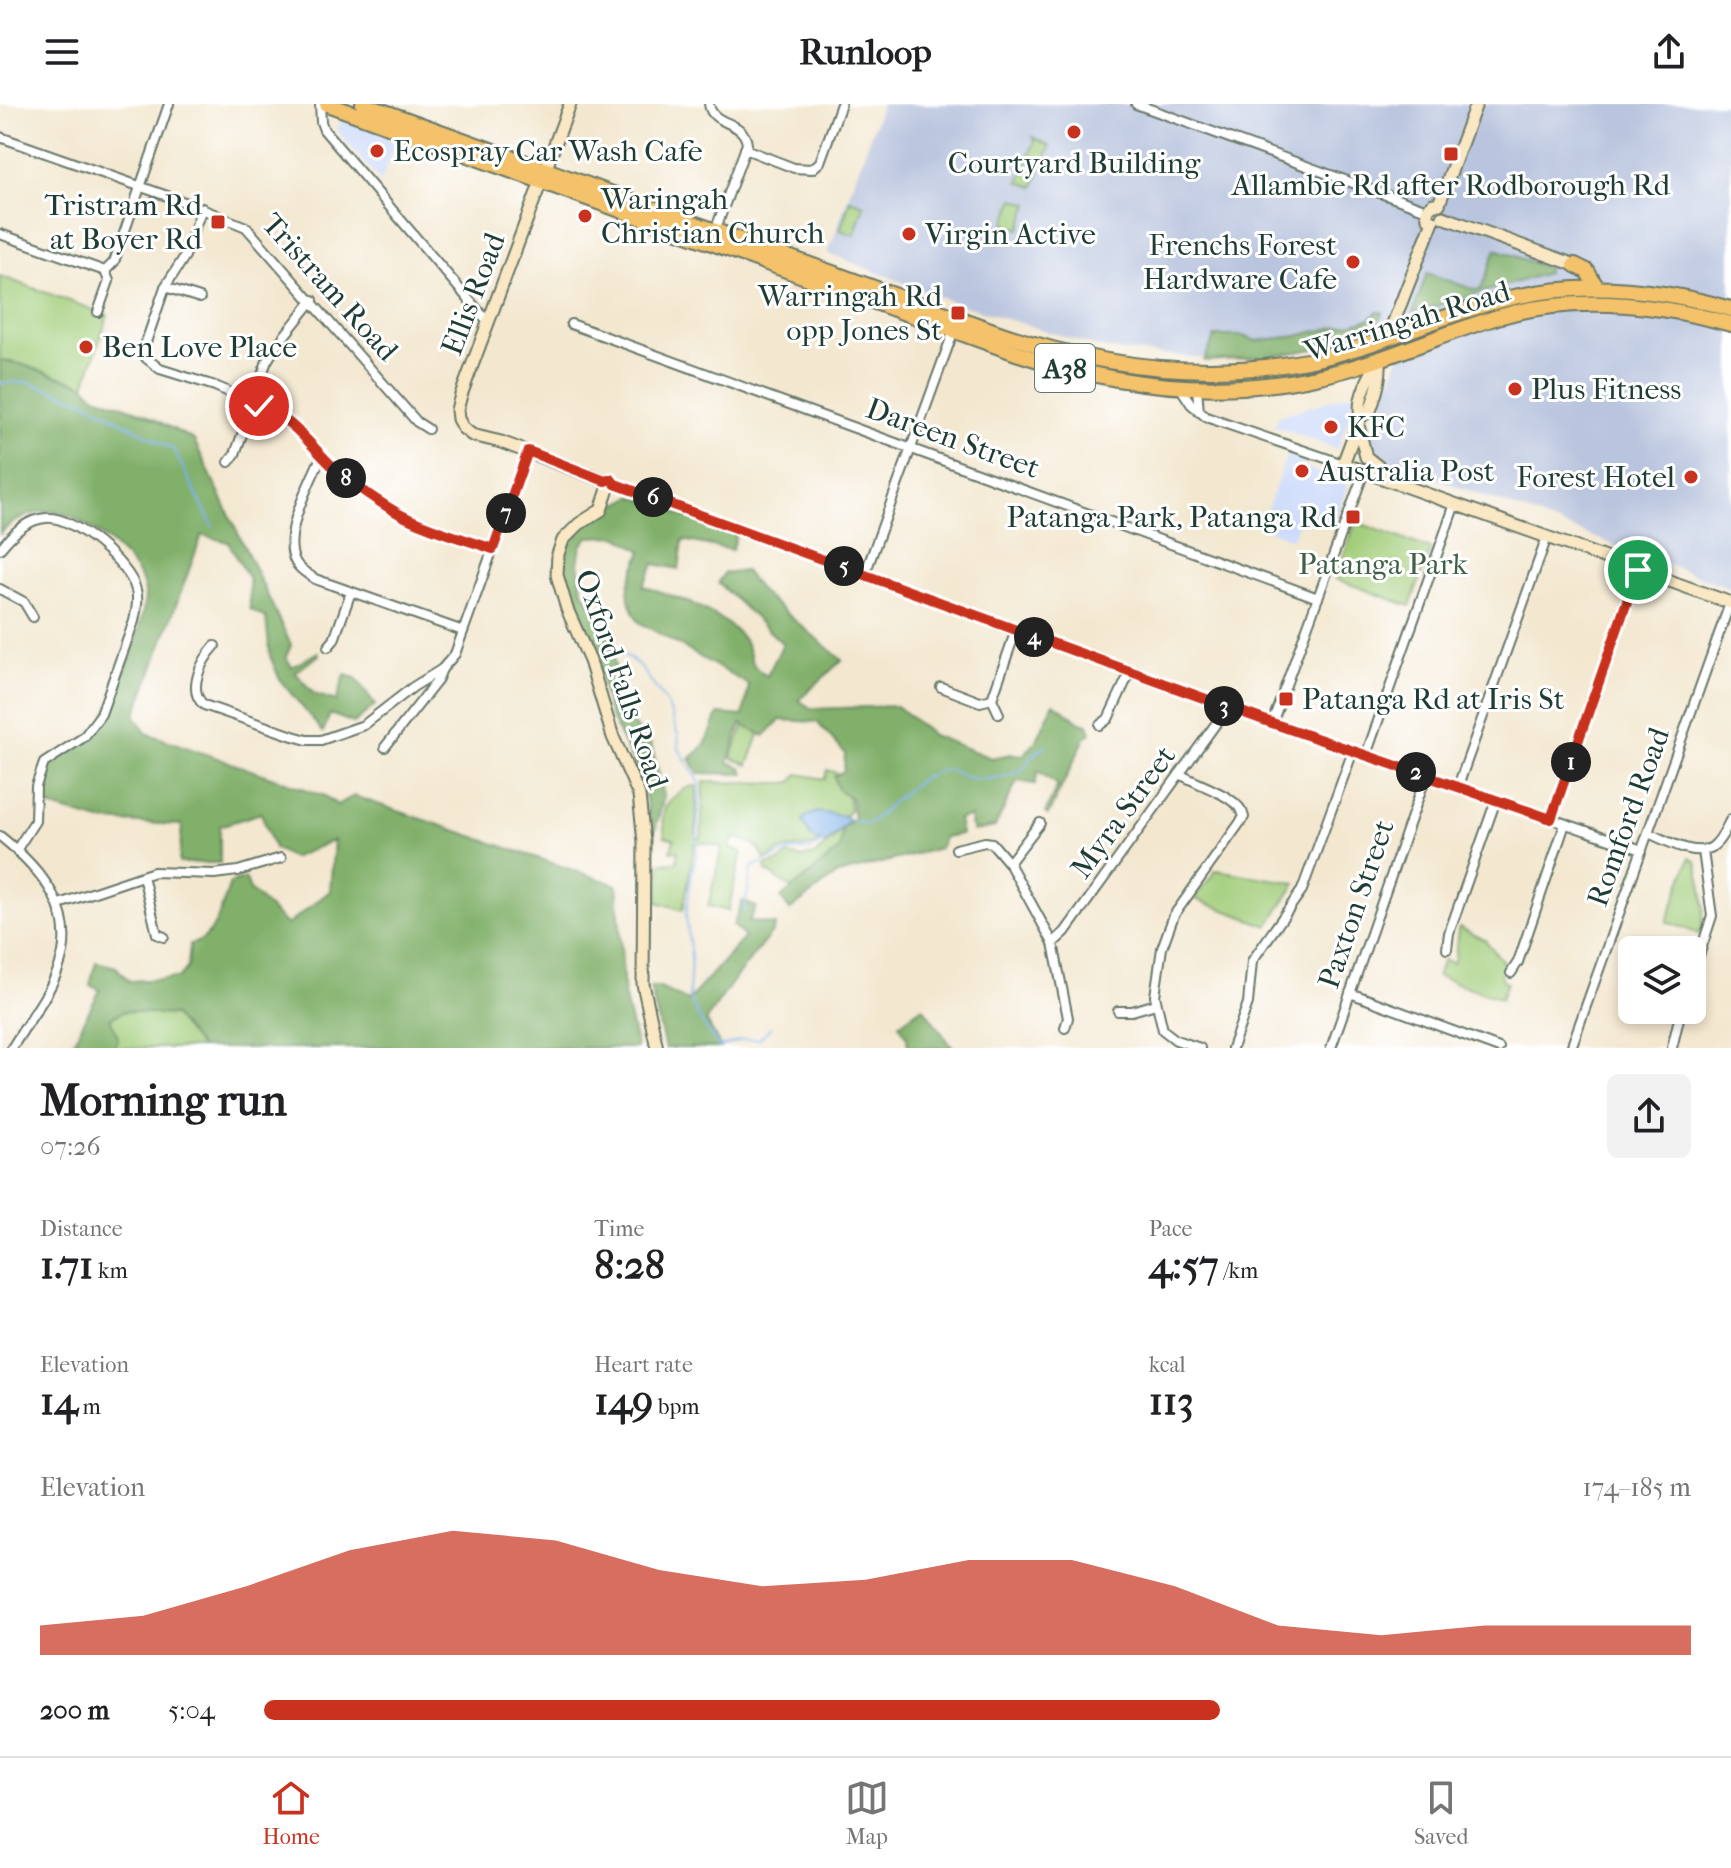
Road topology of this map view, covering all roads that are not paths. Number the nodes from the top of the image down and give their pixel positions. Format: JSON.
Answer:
{"nodes":[{"id":1,"x":169,"y":104,"type":"edge"},
{"id":2,"x":320,"y":104,"type":"edge"},
{"id":3,"x":327,"y":104,"type":"edge"},
{"id":4,"x":363,"y":104,"type":"edge"},
{"id":5,"x":570,"y":104,"type":"edge"},
{"id":6,"x":709,"y":104,"type":"edge"},
{"id":7,"x":841,"y":104,"type":"edge"},
{"id":8,"x":1136,"y":104,"type":"edge"},
{"id":9,"x":1476,"y":104,"type":"edge"},
{"id":10,"x":0,"y":137,"type":"edge"},
{"id":11,"x":745,"y":149,"type":"junction"},
{"id":12,"x":543,"y":176,"type":"junction"},
{"id":13,"x":141,"y":186,"type":"junction"},
{"id":14,"x":202,"y":208,"type":"junction"},
{"id":15,"x":1435,"y":213,"type":"junction"},
{"id":16,"x":715,"y":231,"type":"junction"},
{"id":17,"x":0,"y":234,"type":"edge"},
{"id":18,"x":1575,"y":265,"type":"joint"},
{"id":19,"x":105,"y":271,"type":"junction"},
{"id":20,"x":165,"y":287,"type":"junction"},
{"id":21,"x":1597,"y":288,"type":"junction"},
{"id":22,"x":200,"y":298,"type":"dead end"},
{"id":23,"x":313,"y":300,"type":"junction"},
{"id":24,"x":1731,"y":309,"type":"edge"},
{"id":25,"x":98,"y":312,"type":"dead end"},
{"id":26,"x":488,"y":322,"type":"junction"},
{"id":27,"x":571,"y":324,"type":"dead end"},
{"id":28,"x":1731,"y":324,"type":"edge"},
{"id":29,"x":954,"y":330,"type":"junction"},
{"id":30,"x":1387,"y":339,"type":"junction"},
{"id":31,"x":1380,"y":359,"type":"junction"},
{"id":32,"x":1180,"y":387,"type":"junction"},
{"id":33,"x":1197,"y":388,"type":"junction"},
{"id":34,"x":1199,"y":412,"type":"junction"},
{"id":35,"x":1359,"y":420,"type":"junction"},
{"id":36,"x":428,"y":429,"type":"dead end"},
{"id":37,"x":911,"y":449,"type":"junction"},
{"id":38,"x":528,"y":451,"type":"junction"},
{"id":39,"x":321,"y":457,"type":"junction"},
{"id":40,"x":229,"y":462,"type":"dead end"},
{"id":41,"x":1343,"y":464,"type":"junction"},
{"id":42,"x":1364,"y":472,"type":"junction"},
{"id":43,"x":609,"y":485,"type":"junction"},
{"id":44,"x":1414,"y":489,"type":"junction"},
{"id":45,"x":1455,"y":504,"type":"junction"},
{"id":46,"x":1547,"y":537,"type":"junction"},
{"id":47,"x":0,"y":549,"type":"edge"},
{"id":48,"x":493,"y":549,"type":"junction"},
{"id":49,"x":1638,"y":570,"type":"junction"},
{"id":50,"x":865,"y":574,"type":"junction"},
{"id":51,"x":0,"y":589,"type":"edge"},
{"id":52,"x":351,"y":592,"type":"junction"},
{"id":53,"x":1318,"y":598,"type":"junction"},
{"id":54,"x":1731,"y":603,"type":"edge"},
{"id":55,"x":33,"y":617,"type":"dead end"},
{"id":56,"x":1016,"y":630,"type":"junction"},
{"id":57,"x":463,"y":631,"type":"junction"},
{"id":58,"x":215,"y":646,"type":"dead end"},
{"id":59,"x":328,"y":647,"type":"dead end"},
{"id":60,"x":442,"y":669,"type":"junction"},
{"id":61,"x":1130,"y":672,"type":"junction"},
{"id":62,"x":941,"y":687,"type":"dead end"},
{"id":63,"x":992,"y":699,"type":"junction"},
{"id":64,"x":1228,"y":707,"type":"junction"},
{"id":65,"x":999,"y":714,"type":"dead end"},
{"id":66,"x":1272,"y":723,"type":"junction"},
{"id":67,"x":1100,"y":725,"type":"dead end"},
{"id":68,"x":385,"y":747,"type":"dead end"},
{"id":69,"x":1353,"y":751,"type":"junction"},
{"id":70,"x":1366,"y":755,"type":"junction"},
{"id":71,"x":1180,"y":774,"type":"junction"},
{"id":72,"x":1426,"y":776,"type":"junction"},
{"id":73,"x":1458,"y":786,"type":"junction"},
{"id":74,"x":1496,"y":800,"type":"junction"},
{"id":75,"x":1551,"y":819,"type":"junction"},
{"id":76,"x":1731,"y":819,"type":"edge"},
{"id":77,"x":1040,"y":823,"type":"dead end"},
{"id":78,"x":1565,"y":824,"type":"junction"},
{"id":79,"x":1648,"y":833,"type":"junction"},
{"id":80,"x":0,"y":836,"type":"edge"},
{"id":81,"x":17,"y":849,"type":"junction"},
{"id":82,"x":956,"y":849,"type":"dead end"},
{"id":83,"x":1642,"y":850,"type":"junction"},
{"id":84,"x":1703,"y":851,"type":"junction"},
{"id":85,"x":281,"y":858,"type":"dead end"},
{"id":86,"x":1009,"y":863,"type":"junction"},
{"id":87,"x":143,"y":876,"type":"junction"},
{"id":88,"x":59,"y":904,"type":"junction"},
{"id":89,"x":1705,"y":936,"type":"edge"},
{"id":90,"x":157,"y":937,"type":"dead end"},
{"id":91,"x":1053,"y":943,"type":"junction"},
{"id":92,"x":1447,"y":949,"type":"dead end"},
{"id":93,"x":1511,"y":973,"type":"dead end"},
{"id":94,"x":1350,"y":993,"type":"junction"},
{"id":95,"x":1156,"y":1004,"type":"junction"},
{"id":96,"x":1118,"y":1011,"type":"dead end"},
{"id":97,"x":1678,"y":1024,"type":"edge"},
{"id":98,"x":1065,"y":1028,"type":"dead end"},
{"id":99,"x":12,"y":1048,"type":"edge"},
{"id":100,"x":657,"y":1048,"type":"edge"},
{"id":101,"x":1200,"y":1048,"type":"edge"},
{"id":102,"x":1232,"y":1048,"type":"edge"},
{"id":103,"x":1331,"y":1048,"type":"edge"},
{"id":104,"x":1499,"y":1048,"type":"edge"},
{"id":105,"x":1571,"y":1048,"type":"edge"},
{"id":106,"x":1672,"y":1048,"type":"edge"}],
"edges":[{"from":1,"to":13,"type":"street"},
{"from":2,"to":26,"type":"street"},
{"from":3,"to":12,"type":"highway","name":"Warringah Road","number":"A38"},
{"from":4,"to":12,"type":"highway","name":"Warringah Road","number":"A38"},
{"from":5,"to":12,"type":"street","name":"Ellis Road"},
{"from":6,"to":11,"type":"street"},
{"from":7,"to":11,"type":"street"},
{"from":8,"to":15,"type":"street"},
{"from":9,"to":15,"type":"street"},
{"from":10,"to":13,"type":"street","name":"Tristram Road"},
{"from":11,"to":16,"type":"street"},
{"from":12,"to":16,"type":"highway","name":"Warringah Road","number":"A38"},
{"from":12,"to":26,"type":"street","name":"Ellis Road"},
{"from":12,"to":29,"type":"highway","name":"Warringah Road","number":"A38"},
{"from":13,"to":14,"type":"street","name":"Tristram Road"},
{"from":13,"to":19,"type":"street"},
{"from":14,"to":20,"type":"street"},
{"from":14,"to":23,"type":"street","name":"Tristram Road"},
{"from":15,"to":18,"type":"street"},
{"from":15,"to":30,"type":"street"},
{"from":16,"to":30,"type":"highway","name":"Warringah Road","number":"A38"},
{"from":17,"to":19,"type":"street"},
{"from":18,"to":21,"type":"highway"},
{"from":19,"to":25,"type":"street"},
{"from":20,"to":22,"type":"street"},
{"from":20,"to":23,"type":"street"},
{"from":21,"to":24,"type":"highway","name":"Warringah Road","number":"A38"},
{"from":21,"to":30,"type":"highway","name":"Warringah Road","number":"A38"},
{"from":23,"to":36,"type":"street","name":"Tristram Road"},
{"from":26,"to":38,"type":"street","name":"Ellis Road"},
{"from":27,"to":37,"type":"street","name":"Dareen Street"},
{"from":28,"to":31,"type":"highway","name":"Warringah Road","number":"A38"},
{"from":29,"to":32,"type":"highway","name":"Warringah Road","number":"A38"},
{"from":29,"to":37,"type":"street"},
{"from":30,"to":31,"type":"highway"},
{"from":31,"to":33,"type":"highway","name":"Warringah Road","number":"A38"},
{"from":31,"to":35,"type":"street"},
{"from":32,"to":33,"type":"highway","name":"Warringah Road","number":"A38"},
{"from":32,"to":34,"type":"street"},
{"from":33,"to":34,"type":"street"},
{"from":34,"to":41,"type":"street"},
{"from":35,"to":41,"type":"street"},
{"from":35,"to":44,"type":"street"},
{"from":37,"to":50,"type":"street"},
{"from":37,"to":53,"type":"street","name":"Dareen Street"},
{"from":38,"to":43,"type":"street"},
{"from":38,"to":48,"type":"street"},
{"from":39,"to":40,"type":"street"},
{"from":39,"to":48,"type":"street"},
{"from":39,"to":52,"type":"street"},
{"from":41,"to":42,"type":"street"},
{"from":42,"to":44,"type":"street"},
{"from":42,"to":53,"type":"street"},
{"from":43,"to":50,"type":"street"},
{"from":43,"to":100,"type":"street","name":"Oxford Falls Road"},
{"from":44,"to":45,"type":"street"},
{"from":45,"to":46,"type":"street"},
{"from":45,"to":70,"type":"street"},
{"from":46,"to":49,"type":"street"},
{"from":46,"to":73,"type":"street"},
{"from":47,"to":81,"type":"street"},
{"from":48,"to":57,"type":"street"},
{"from":49,"to":54,"type":"street"},
{"from":49,"to":75,"type":"street"},
{"from":50,"to":56,"type":"street"},
{"from":51,"to":55,"type":"street"},
{"from":52,"to":57,"type":"street"},
{"from":52,"to":59,"type":"street"},
{"from":53,"to":66,"type":"street"},
{"from":54,"to":79,"type":"street","name":"Romford Road"},
{"from":56,"to":61,"type":"street"},
{"from":56,"to":63,"type":"street"},
{"from":57,"to":60,"type":"street"},
{"from":58,"to":60,"type":"street"},
{"from":60,"to":68,"type":"street"},
{"from":61,"to":64,"type":"street"},
{"from":61,"to":67,"type":"street"},
{"from":62,"to":63,"type":"street"},
{"from":63,"to":65,"type":"street"},
{"from":64,"to":66,"type":"street"},
{"from":64,"to":71,"type":"street","name":"Myra Street"},
{"from":66,"to":69,"type":"street"},
{"from":69,"to":70,"type":"street"},
{"from":69,"to":102,"type":"street"},
{"from":70,"to":72,"type":"street"},
{"from":71,"to":91,"type":"street","name":"Myra Street"},
{"from":71,"to":95,"type":"street"},
{"from":72,"to":73,"type":"street"},
{"from":72,"to":94,"type":"street","name":"Paxton Street"},
{"from":73,"to":74,"type":"street"},
{"from":74,"to":75,"type":"street"},
{"from":74,"to":92,"type":"street"},
{"from":75,"to":78,"type":"street"},
{"from":76,"to":84,"type":"street"},
{"from":77,"to":86,"type":"street"},
{"from":78,"to":83,"type":"street"},
{"from":78,"to":93,"type":"street"},
{"from":79,"to":83,"type":"street","name":"Romford Road"},
{"from":79,"to":84,"type":"street"},
{"from":80,"to":81,"type":"street"},
{"from":81,"to":88,"type":"street"},
{"from":82,"to":86,"type":"street"},
{"from":83,"to":105,"type":"street","name":"Romford Road"},
{"from":84,"to":89,"type":"street"},
{"from":85,"to":87,"type":"street"},
{"from":86,"to":91,"type":"street"},
{"from":87,"to":88,"type":"street"},
{"from":87,"to":90,"type":"street"},
{"from":88,"to":99,"type":"street"},
{"from":91,"to":98,"type":"street"},
{"from":94,"to":103,"type":"street","name":"Paxton Street"},
{"from":94,"to":104,"type":"street"},
{"from":95,"to":96,"type":"street"},
{"from":95,"to":101,"type":"street"},
{"from":97,"to":106,"type":"street"}]}
